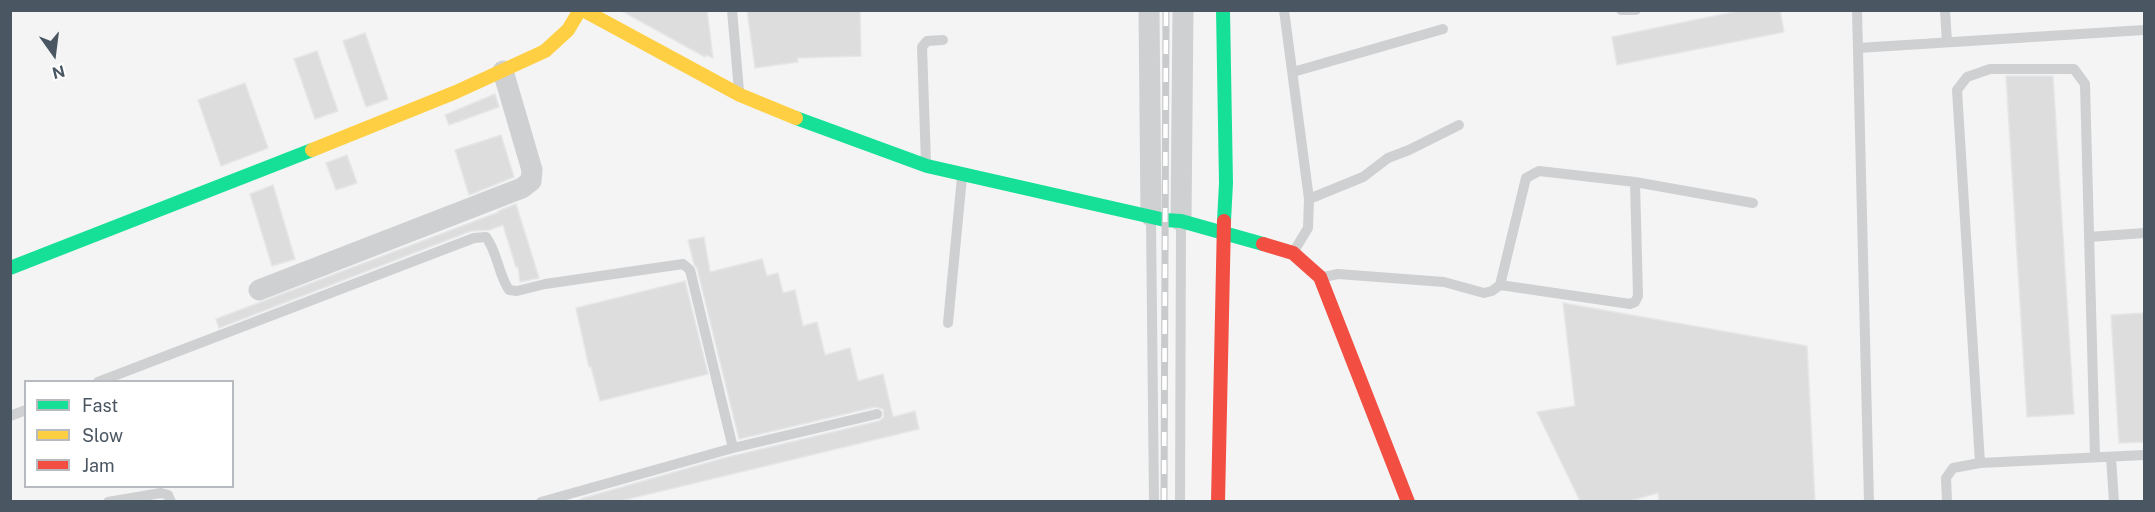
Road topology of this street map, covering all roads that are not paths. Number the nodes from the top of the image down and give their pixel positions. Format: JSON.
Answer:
{"nodes":[{"id":1,"x":582,"y":10,"type":"edge"},
{"id":2,"x":732,"y":10,"type":"edge"},
{"id":3,"x":1149,"y":10,"type":"edge"},
{"id":4,"x":1183,"y":10,"type":"edge"},
{"id":5,"x":1223,"y":10,"type":"edge"},
{"id":6,"x":1284,"y":10,"type":"edge"},
{"id":7,"x":1622,"y":10,"type":"edge"},
{"id":8,"x":1636,"y":10,"type":"edge"},
{"id":9,"x":1857,"y":10,"type":"edge"},
{"id":10,"x":1945,"y":10,"type":"edge"},
{"id":11,"x":1443,"y":29,"type":"dead end"},
{"id":12,"x":2145,"y":30,"type":"edge"},
{"id":13,"x":943,"y":40,"type":"dead end"},
{"id":14,"x":1947,"y":42,"type":"junction"},
{"id":15,"x":1858,"y":48,"type":"junction"},
{"id":16,"x":503,"y":70,"type":"junction"},
{"id":17,"x":1293,"y":72,"type":"junction"},
{"id":18,"x":740,"y":95,"type":"junction"},
{"id":19,"x":1459,"y":125,"type":"dead end"},
{"id":20,"x":927,"y":166,"type":"junction"},
{"id":21,"x":963,"y":174,"type":"junction"},
{"id":22,"x":1635,"y":182,"type":"junction"},
{"id":23,"x":1309,"y":199,"type":"junction"},
{"id":24,"x":1753,"y":203,"type":"dead end"},
{"id":25,"x":1150,"y":216,"type":"junction"},
{"id":26,"x":1181,"y":221,"type":"junction"},
{"id":27,"x":2145,"y":233,"type":"edge"},
{"id":28,"x":1223,"y":234,"type":"junction"},
{"id":29,"x":2089,"y":237,"type":"junction"},
{"id":30,"x":1293,"y":253,"type":"junction"},
{"id":31,"x":10,"y":268,"type":"edge"},
{"id":32,"x":1320,"y":277,"type":"junction"},
{"id":33,"x":1500,"y":285,"type":"junction"},
{"id":34,"x":259,"y":290,"type":"dead end"},
{"id":35,"x":948,"y":323,"type":"dead end"},
{"id":36,"x":101,"y":380,"type":"edge"},
{"id":37,"x":877,"y":414,"type":"dead end"},
{"id":38,"x":733,"y":448,"type":"junction"},
{"id":39,"x":2145,"y":455,"type":"edge"},
{"id":40,"x":2095,"y":457,"type":"junction"},
{"id":41,"x":2111,"y":457,"type":"junction"},
{"id":42,"x":1980,"y":464,"type":"junction"},
{"id":43,"x":108,"y":501,"type":"edge"},
{"id":44,"x":171,"y":501,"type":"edge"},
{"id":45,"x":541,"y":501,"type":"edge"},
{"id":46,"x":1154,"y":501,"type":"edge"},
{"id":47,"x":1180,"y":501,"type":"edge"},
{"id":48,"x":1218,"y":501,"type":"edge"},
{"id":49,"x":1408,"y":501,"type":"edge"},
{"id":50,"x":1869,"y":501,"type":"edge"},
{"id":51,"x":1947,"y":501,"type":"edge"},
{"id":52,"x":2114,"y":501,"type":"edge"}],
"edges":[{"from":1,"to":16,"type":"street"},
{"from":1,"to":18,"type":"street"},
{"from":2,"to":18,"type":"lane"},
{"from":3,"to":25,"type":"street"},
{"from":4,"to":26,"type":"street"},
{"from":5,"to":28,"type":"street"},
{"from":6,"to":17,"type":"lane"},
{"from":7,"to":8,"type":"lane"},
{"from":9,"to":15,"type":"lane"},
{"from":10,"to":14,"type":"lane"},
{"from":11,"to":17,"type":"lane"},
{"from":12,"to":14,"type":"lane"},
{"from":13,"to":20,"type":"lane"},
{"from":14,"to":15,"type":"lane"},
{"from":15,"to":50,"type":"lane"},
{"from":16,"to":31,"type":"street"},
{"from":16,"to":34,"type":"street"},
{"from":17,"to":23,"type":"lane"},
{"from":18,"to":20,"type":"street"},
{"from":19,"to":23,"type":"lane"},
{"from":20,"to":21,"type":"street"},
{"from":21,"to":25,"type":"street"},
{"from":21,"to":35,"type":"lane"},
{"from":22,"to":24,"type":"lane"},
{"from":22,"to":33,"type":"lane"},
{"from":22,"to":33,"type":"lane"},
{"from":23,"to":30,"type":"lane"},
{"from":25,"to":26,"type":"street"},
{"from":25,"to":46,"type":"lane"},
{"from":26,"to":28,"type":"street"},
{"from":26,"to":47,"type":"lane"},
{"from":27,"to":29,"type":"lane"},
{"from":28,"to":30,"type":"street"},
{"from":28,"to":48,"type":"street"},
{"from":29,"to":40,"type":"lane"},
{"from":29,"to":42,"type":"lane"},
{"from":30,"to":32,"type":"street"},
{"from":32,"to":33,"type":"lane"},
{"from":32,"to":49,"type":"street"},
{"from":36,"to":38,"type":"lane"},
{"from":37,"to":38,"type":"lane"},
{"from":38,"to":45,"type":"lane"},
{"from":39,"to":41,"type":"lane"},
{"from":40,"to":41,"type":"lane"},
{"from":40,"to":42,"type":"lane"},
{"from":41,"to":52,"type":"lane"},
{"from":42,"to":51,"type":"lane"},
{"from":43,"to":44,"type":"lane"}]}
